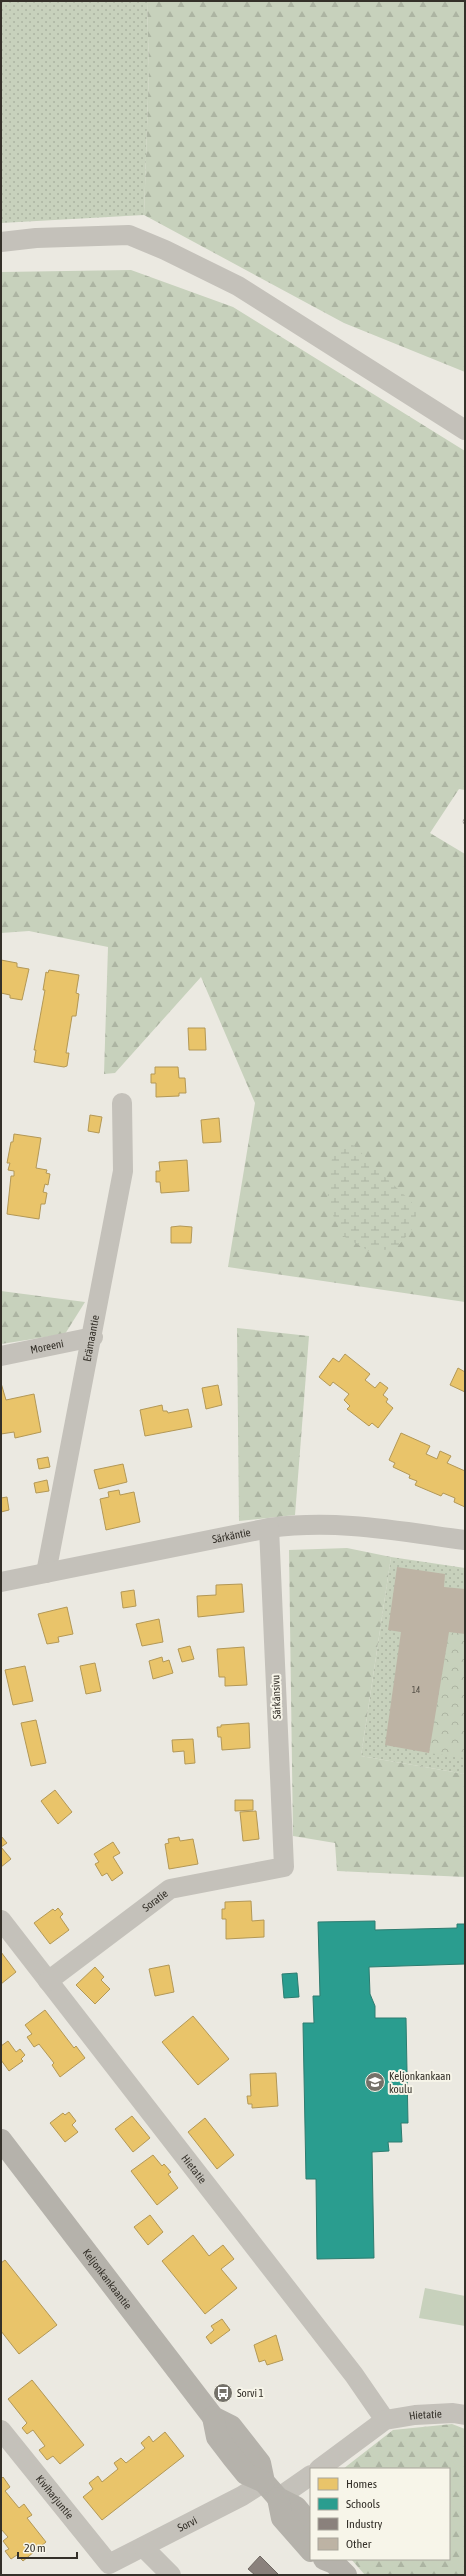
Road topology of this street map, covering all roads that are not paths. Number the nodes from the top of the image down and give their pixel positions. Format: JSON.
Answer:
{"nodes":[{"id":1,"x":1,"y":242,"type":"edge"},
{"id":2,"x":465,"y":430,"type":"edge"},
{"id":3,"x":122,"y":1103,"type":"dead end"},
{"id":4,"x":93,"y":1337,"type":"junction"},
{"id":5,"x":1,"y":1356,"type":"edge"},
{"id":6,"x":269,"y":1528,"type":"junction"},
{"id":7,"x":465,"y":1540,"type":"edge"},
{"id":8,"x":46,"y":1573,"type":"junction"},
{"id":9,"x":1,"y":1582,"type":"edge"},
{"id":10,"x":284,"y":1867,"type":"joint"},
{"id":11,"x":1,"y":1920,"type":"edge"},
{"id":12,"x":48,"y":1981,"type":"junction"},
{"id":13,"x":1,"y":2140,"type":"edge"},
{"id":14,"x":465,"y":2415,"type":"edge"},
{"id":15,"x":385,"y":2420,"type":"junction"},
{"id":16,"x":1,"y":2430,"type":"edge"},
{"id":17,"x":320,"y":2468,"type":"edge"},
{"id":18,"x":310,"y":2476,"type":"edge"},
{"id":19,"x":264,"y":2482,"type":"junction"},
{"id":20,"x":278,"y":2498,"type":"junction"},
{"id":21,"x":310,"y":2524,"type":"edge"},
{"id":22,"x":143,"y":2547,"type":"junction"},
{"id":23,"x":310,"y":2550,"type":"edge"},
{"id":24,"x":109,"y":2564,"type":"joint"},
{"id":25,"x":171,"y":2575,"type":"edge"}],
"edges":[{"from":1,"to":2,"type":"street"},
{"from":3,"to":4,"type":"street","name":"Erämaantie"},
{"from":4,"to":5,"type":"street","name":"Moreeni"},
{"from":4,"to":8,"type":"street","name":"Erämaantie"},
{"from":6,"to":7,"type":"street","name":"Särkäntie"},
{"from":6,"to":8,"type":"street","name":"Särkäntie"},
{"from":6,"to":10,"type":"street","name":"Särkänsivu"},
{"from":8,"to":9,"type":"street","name":"Särkäntie"},
{"from":10,"to":12,"type":"street","name":"Soratie"},
{"from":11,"to":12,"type":"street","name":"Hietatie"},
{"from":12,"to":15,"type":"street","name":"Hietatie"},
{"from":13,"to":19,"type":"main road","name":"Keljonkankaantie"},
{"from":14,"to":15,"type":"street","name":"Hietatie"},
{"from":15,"to":17,"type":"street","name":"Hietatie"},
{"from":16,"to":24,"type":"street","name":"Kiviharjuntie"},
{"from":18,"to":20,"type":"street"},
{"from":19,"to":20,"type":"main road","name":"Keljonkankaantie"},
{"from":19,"to":22,"type":"street","name":"Sorvi"},
{"from":20,"to":21,"type":"main road","name":"Keljonkankaantie"},
{"from":20,"to":23,"type":"main road","name":"Keljonkankaantie"},
{"from":22,"to":24,"type":"street","name":"Sorvi"},
{"from":22,"to":25,"type":"street"}]}
